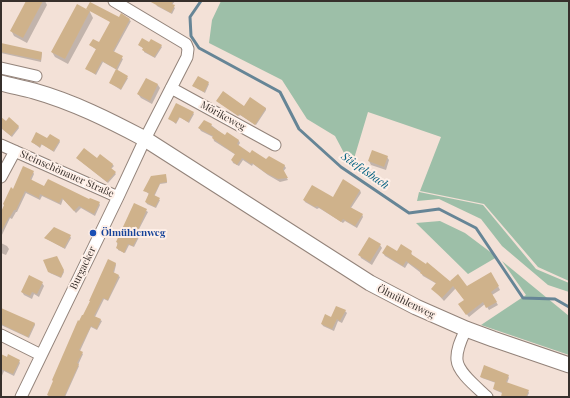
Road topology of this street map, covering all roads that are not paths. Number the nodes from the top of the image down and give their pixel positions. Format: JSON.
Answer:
{"nodes":[{"id":1,"x":114,"y":1,"type":"edge"},
{"id":2,"x":1,"y":68,"type":"edge"},
{"id":3,"x":36,"y":76,"type":"dead end"},
{"id":4,"x":1,"y":83,"type":"edge"},
{"id":5,"x":171,"y":88,"type":"junction"},
{"id":6,"x":145,"y":139,"type":"junction"},
{"id":7,"x":1,"y":145,"type":"edge"},
{"id":8,"x":275,"y":145,"type":"dead end"},
{"id":9,"x":15,"y":151,"type":"junction"},
{"id":10,"x":1,"y":177,"type":"edge"},
{"id":11,"x":118,"y":197,"type":"junction"},
{"id":12,"x":466,"y":329,"type":"junction"},
{"id":13,"x":1,"y":335,"type":"edge"},
{"id":14,"x":41,"y":355,"type":"junction"},
{"id":15,"x":569,"y":364,"type":"edge"},
{"id":16,"x":21,"y":397,"type":"edge"},
{"id":17,"x":487,"y":397,"type":"edge"}],
"edges":[{"from":1,"to":5,"type":"street"},
{"from":2,"to":3,"type":"street"},
{"from":4,"to":6,"type":"main road","name":"Ölmühlenweg"},
{"from":5,"to":6,"type":"street"},
{"from":5,"to":8,"type":"street","name":"Mörikeweg"},
{"from":6,"to":11,"type":"street","name":"Burgacker"},
{"from":6,"to":12,"type":"main road","name":"Ölmühlenweg"},
{"from":7,"to":9,"type":"street","name":"Steinschönauer Straße"},
{"from":9,"to":10,"type":"street","name":"Steinschönauer Straße"},
{"from":9,"to":11,"type":"street","name":"Steinschönauer Straße"},
{"from":11,"to":14,"type":"street","name":"Burgacker"},
{"from":12,"to":15,"type":"main road","name":"Ölmühlenweg"},
{"from":12,"to":17,"type":"street"},
{"from":13,"to":14,"type":"street"},
{"from":14,"to":16,"type":"street","name":"Burgacker"}]}
